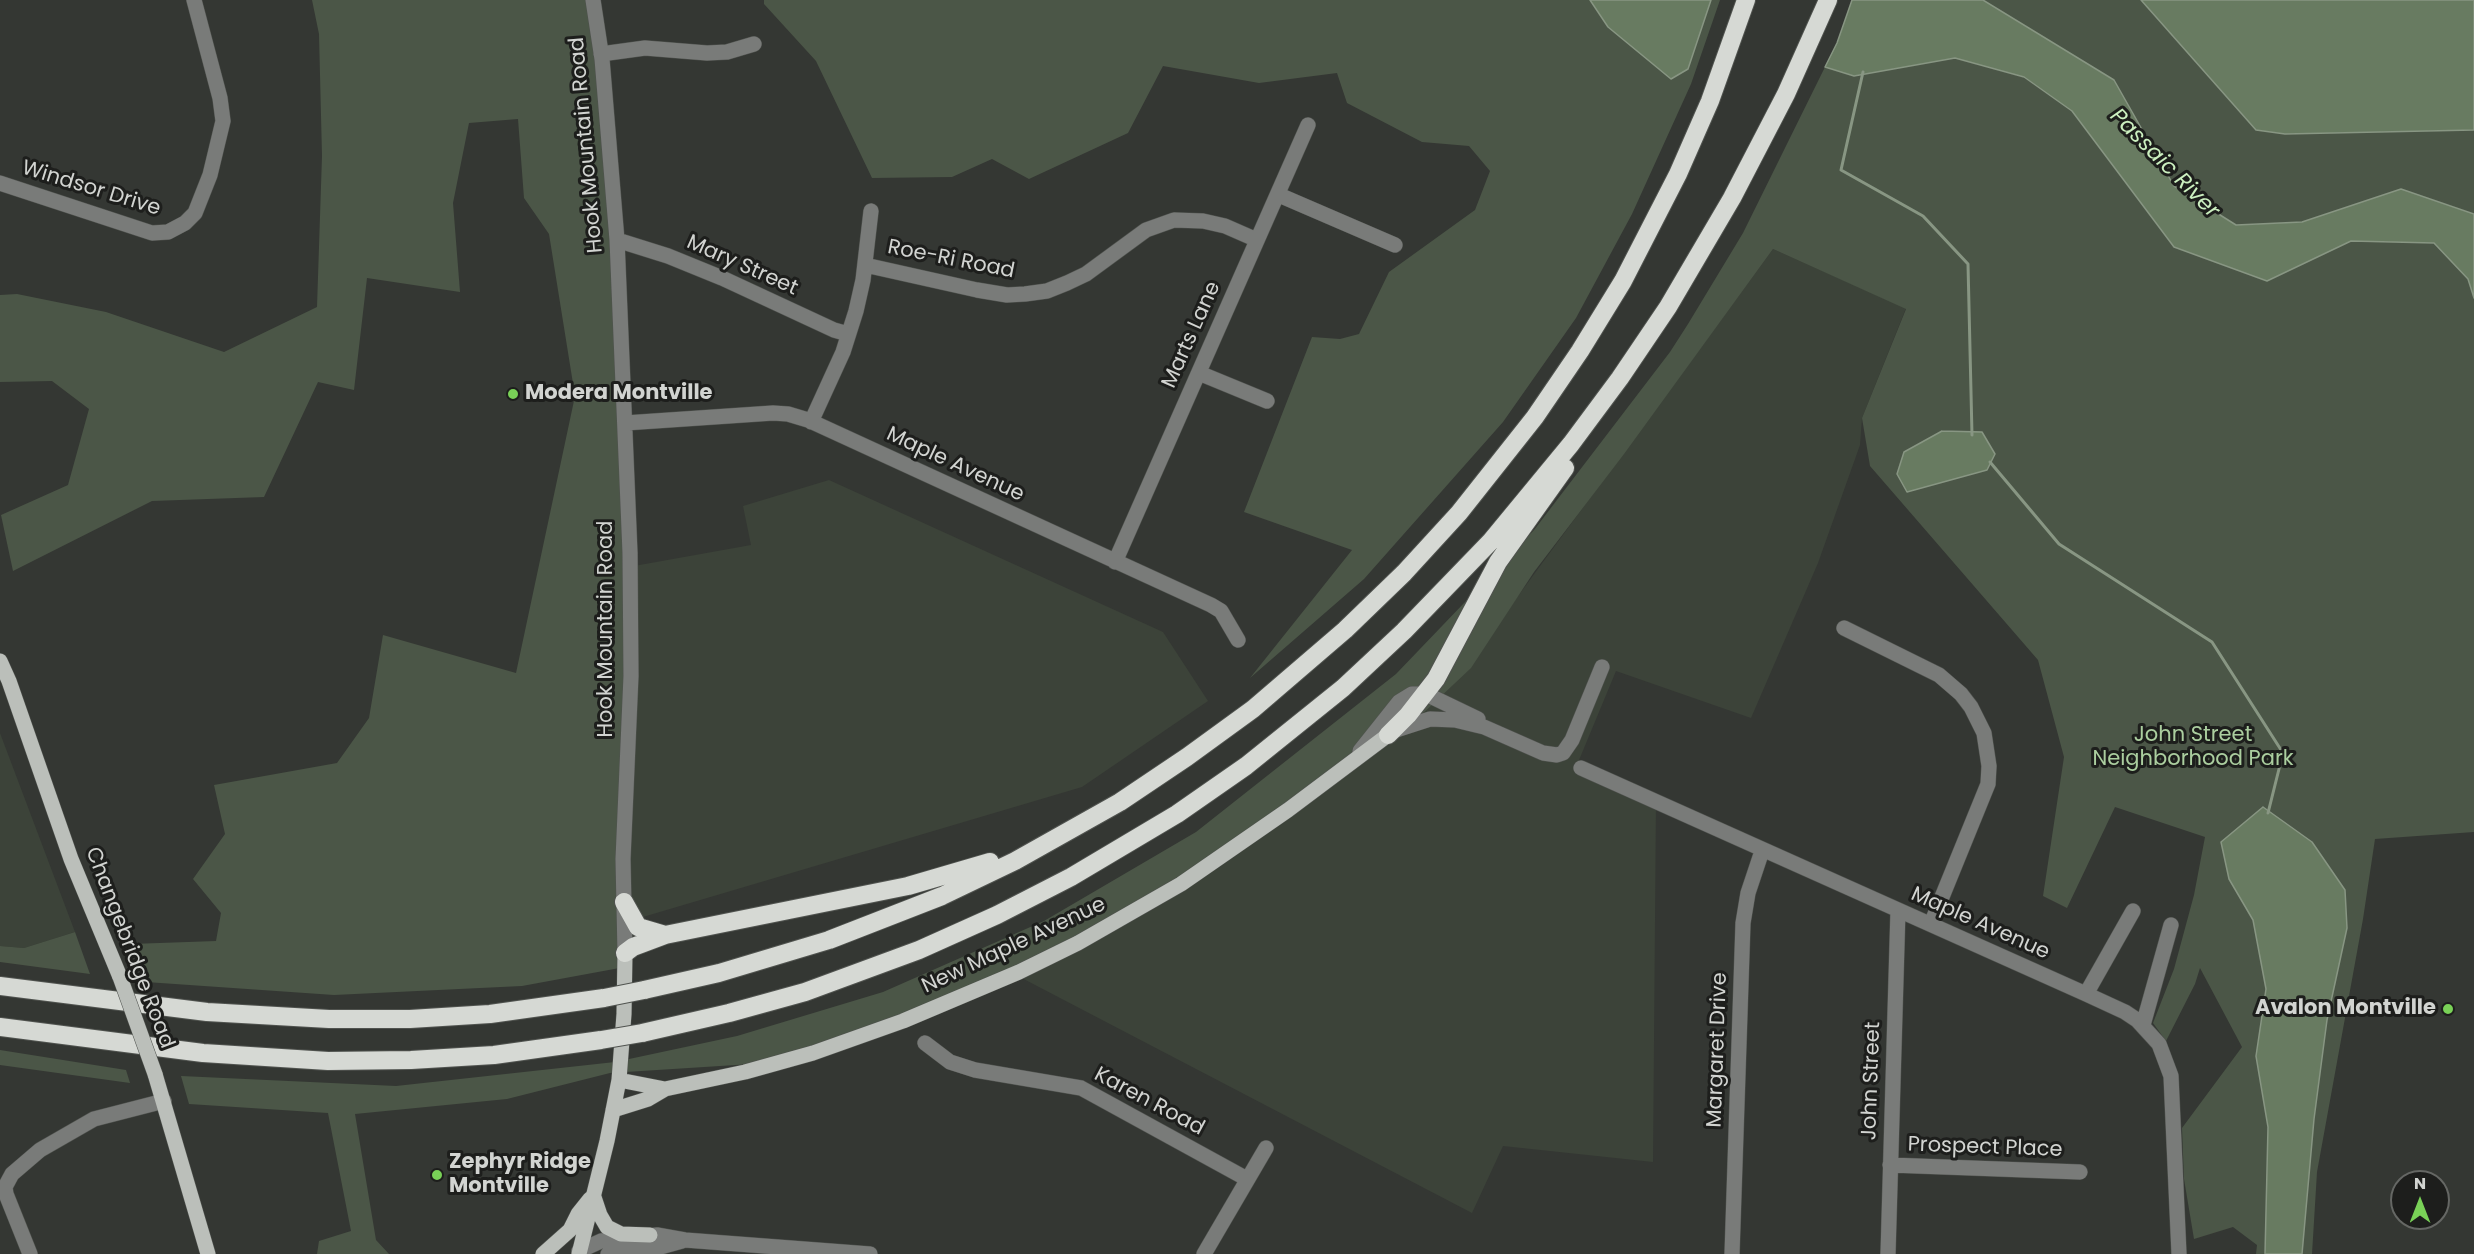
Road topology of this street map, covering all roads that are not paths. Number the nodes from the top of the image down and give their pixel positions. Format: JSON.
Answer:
{"nodes":[{"id":1,"x":194,"y":0,"type":"edge"},
{"id":2,"x":593,"y":0,"type":"edge"},
{"id":3,"x":1828,"y":0,"type":"edge"},
{"id":4,"x":1744,"y":7,"type":"edge"},
{"id":5,"x":754,"y":44,"type":"dead end"},
{"id":6,"x":602,"y":54,"type":"junction"},
{"id":7,"x":1308,"y":125,"type":"dead end"},
{"id":8,"x":0,"y":183,"type":"edge"},
{"id":9,"x":1279,"y":195,"type":"junction"},
{"id":10,"x":871,"y":211,"type":"dead end"},
{"id":11,"x":617,"y":240,"type":"junction"},
{"id":12,"x":1257,"y":240,"type":"junction"},
{"id":13,"x":1395,"y":245,"type":"dead end"},
{"id":14,"x":865,"y":265,"type":"junction"},
{"id":15,"x":848,"y":334,"type":"junction"},
{"id":16,"x":1643,"y":344,"type":"junction"},
{"id":17,"x":1199,"y":373,"type":"junction"},
{"id":18,"x":1267,"y":401,"type":"dead end"},
{"id":19,"x":811,"y":422,"type":"junction"},
{"id":20,"x":625,"y":423,"type":"junction"},
{"id":21,"x":1115,"y":562,"type":"junction"},
{"id":22,"x":1844,"y":628,"type":"dead end"},
{"id":23,"x":1239,"y":640,"type":"dead end"},
{"id":24,"x":0,"y":662,"type":"edge"},
{"id":25,"x":1602,"y":667,"type":"dead end"},
{"id":26,"x":1426,"y":694,"type":"junction"},
{"id":27,"x":1498,"y":732,"type":"junction"},
{"id":28,"x":1388,"y":735,"type":"junction"},
{"id":29,"x":1346,"y":765,"type":"junction"},
{"id":30,"x":1581,"y":768,"type":"dead end"},
{"id":31,"x":1086,"y":822,"type":"junction"},
{"id":32,"x":1762,"y":850,"type":"junction"},
{"id":33,"x":624,"y":902,"type":"junction"},
{"id":34,"x":1898,"y":910,"type":"junction"},
{"id":35,"x":2133,"y":911,"type":"dead end"},
{"id":36,"x":1931,"y":924,"type":"junction"},
{"id":37,"x":2171,"y":925,"type":"dead end"},
{"id":38,"x":665,"y":935,"type":"junction"},
{"id":39,"x":625,"y":953,"type":"junction"},
{"id":40,"x":0,"y":986,"type":"edge"},
{"id":41,"x":2086,"y":994,"type":"junction"},
{"id":42,"x":2143,"y":1025,"type":"junction"},
{"id":43,"x":0,"y":1027,"type":"edge"},
{"id":44,"x":925,"y":1043,"type":"dead end"},
{"id":45,"x":620,"y":1080,"type":"junction"},
{"id":46,"x":665,"y":1089,"type":"junction"},
{"id":47,"x":164,"y":1101,"type":"junction"},
{"id":48,"x":614,"y":1110,"type":"junction"},
{"id":49,"x":1266,"y":1148,"type":"dead end"},
{"id":50,"x":1890,"y":1165,"type":"junction"},
{"id":51,"x":2080,"y":1172,"type":"dead end"},
{"id":52,"x":1248,"y":1179,"type":"junction"},
{"id":53,"x":593,"y":1194,"type":"junction"},
{"id":54,"x":650,"y":1235,"type":"junction"},
{"id":55,"x":685,"y":1240,"type":"junction"},
{"id":56,"x":581,"y":1253,"type":"edge"},
{"id":57,"x":30,"y":1254,"type":"edge"},
{"id":58,"x":208,"y":1254,"type":"edge"},
{"id":59,"x":543,"y":1254,"type":"edge"},
{"id":60,"x":608,"y":1254,"type":"edge"},
{"id":61,"x":870,"y":1254,"type":"edge"},
{"id":62,"x":1204,"y":1254,"type":"edge"},
{"id":63,"x":1732,"y":1254,"type":"edge"},
{"id":64,"x":1888,"y":1254,"type":"edge"},
{"id":65,"x":2179,"y":1254,"type":"edge"}],
"edges":[{"from":1,"to":8,"type":"street","name":"Windsor Drive"},
{"from":2,"to":6,"type":"street","name":"Hook Mountain Road"},
{"from":3,"to":16,"type":"highway"},
{"from":4,"to":31,"type":"highway"},
{"from":5,"to":6,"type":"street"},
{"from":6,"to":11,"type":"street","name":"Hook Mountain Road"},
{"from":7,"to":9,"type":"street","name":"Marts Lane"},
{"from":9,"to":12,"type":"street","name":"Marts Lane"},
{"from":9,"to":13,"type":"street"},
{"from":10,"to":14,"type":"street"},
{"from":11,"to":15,"type":"street","name":"Mary Street"},
{"from":11,"to":20,"type":"street","name":"Hook Mountain Road"},
{"from":12,"to":14,"type":"street","name":"Roe-Ri Road"},
{"from":12,"to":17,"type":"street","name":"Marts Lane"},
{"from":14,"to":15,"type":"street"},
{"from":15,"to":19,"type":"street"},
{"from":16,"to":26,"type":"highway"},
{"from":16,"to":43,"type":"highway","bridge":true},
{"from":17,"to":18,"type":"street"},
{"from":17,"to":21,"type":"street","name":"Marts Lane"},
{"from":19,"to":20,"type":"street","name":"Maple Avenue"},
{"from":19,"to":21,"type":"street","name":"Maple Avenue"},
{"from":20,"to":33,"type":"street","name":"Hook Mountain Road"},
{"from":21,"to":23,"type":"street","name":"Maple Avenue"},
{"from":22,"to":36,"type":"street"},
{"from":24,"to":47,"type":"main road","name":"Changebridge Road","bridge":true},
{"from":25,"to":27,"type":"street"},
{"from":26,"to":27,"type":"street"},
{"from":26,"to":28,"type":"highway"},
{"from":26,"to":29,"type":"street","name":"New Maple Avenue"},
{"from":27,"to":28,"type":"street"},
{"from":28,"to":29,"type":"main road","name":"New Maple Avenue"},
{"from":29,"to":46,"type":"main road","name":"New Maple Avenue"},
{"from":30,"to":32,"type":"street","name":"Maple Avenue"},
{"from":31,"to":38,"type":"highway"},
{"from":31,"to":40,"type":"highway","bridge":true},
{"from":32,"to":34,"type":"street","name":"Maple Avenue"},
{"from":32,"to":63,"type":"street","name":"Margaret Drive"},
{"from":33,"to":38,"type":"highway"},
{"from":33,"to":39,"type":"street","name":"Hook Mountain Road"},
{"from":34,"to":36,"type":"street","name":"Maple Avenue"},
{"from":34,"to":50,"type":"street","name":"John Street"},
{"from":35,"to":41,"type":"street"},
{"from":36,"to":41,"type":"street","name":"Maple Avenue"},
{"from":37,"to":42,"type":"street"},
{"from":38,"to":39,"type":"highway"},
{"from":39,"to":45,"type":"main road","name":"Hook Mountain Road"},
{"from":41,"to":42,"type":"street","name":"Maple Avenue"},
{"from":42,"to":65,"type":"street","name":"Maple Avenue"},
{"from":44,"to":52,"type":"street","name":"Karen Road"},
{"from":45,"to":46,"type":"main road","name":"New Maple Avenue"},
{"from":45,"to":48,"type":"main road","name":"Hook Mountain Road"},
{"from":46,"to":48,"type":"main road","name":"New Maple Avenue"},
{"from":47,"to":57,"type":"street"},
{"from":47,"to":58,"type":"main road","name":"Changebridge Road"},
{"from":48,"to":53,"type":"main road","name":"Hook Mountain Road"},
{"from":49,"to":52,"type":"street"},
{"from":50,"to":51,"type":"street","name":"Prospect Place"},
{"from":50,"to":64,"type":"street","name":"John Street"},
{"from":52,"to":62,"type":"street"},
{"from":53,"to":54,"type":"main road"},
{"from":53,"to":56,"type":"main road","name":"Hook Mountain Road"},
{"from":53,"to":59,"type":"main road"},
{"from":54,"to":55,"type":"street"},
{"from":54,"to":56,"type":"street"},
{"from":55,"to":60,"type":"street"},
{"from":55,"to":61,"type":"street"}]}
